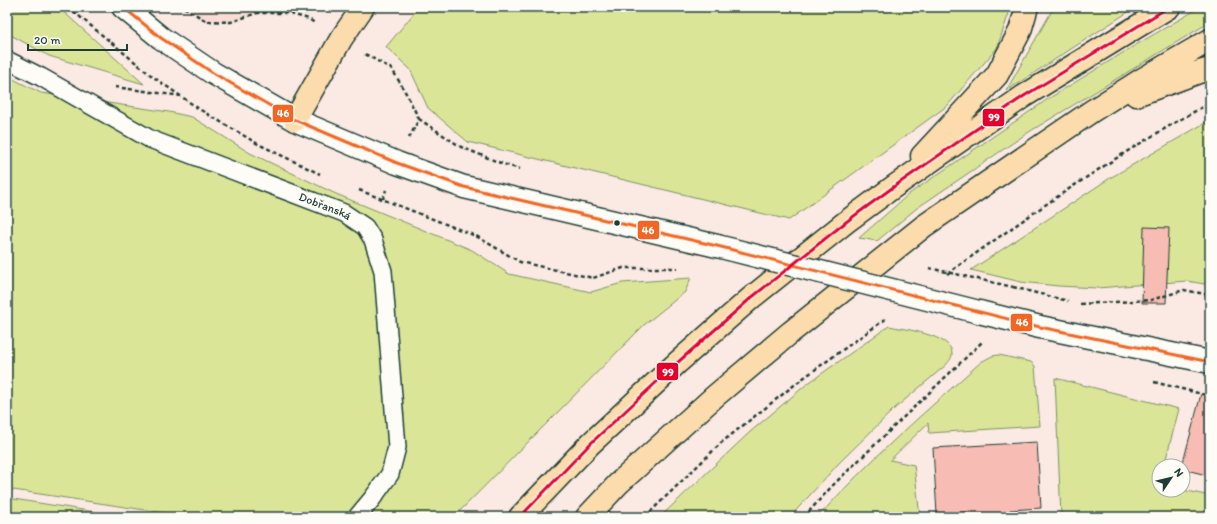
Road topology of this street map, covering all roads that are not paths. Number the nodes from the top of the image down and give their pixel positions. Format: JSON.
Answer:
{"nodes":[{"id":1,"x":123,"y":7,"type":"edge"},
{"id":2,"x":363,"y":7,"type":"edge"},
{"id":3,"x":1027,"y":7,"type":"edge"},
{"id":4,"x":1169,"y":7,"type":"edge"},
{"id":5,"x":1210,"y":40,"type":"edge"},
{"id":6,"x":7,"y":60,"type":"edge"},
{"id":7,"x":1210,"y":69,"type":"edge"},
{"id":8,"x":1092,"y":111,"type":"junction"},
{"id":9,"x":295,"y":120,"type":"junction"},
{"id":10,"x":892,"y":188,"type":"junction"},
{"id":11,"x":1210,"y":362,"type":"edge"},
{"id":12,"x":357,"y":517,"type":"edge"},
{"id":13,"x":520,"y":517,"type":"edge"},
{"id":14,"x":587,"y":517,"type":"edge"}],
"edges":[{"from":1,"to":9,"type":"street"},
{"from":2,"to":9,"type":"main road"},
{"from":3,"to":10,"type":"main road"},
{"from":4,"to":10,"type":"main road"},
{"from":5,"to":8,"type":"main road"},
{"from":6,"to":12,"type":"lane","name":"Dobřanská"},
{"from":7,"to":8,"type":"main road"},
{"from":8,"to":14,"type":"main road"},
{"from":9,"to":11,"type":"street","bridge":true},
{"from":10,"to":13,"type":"main road"}]}
